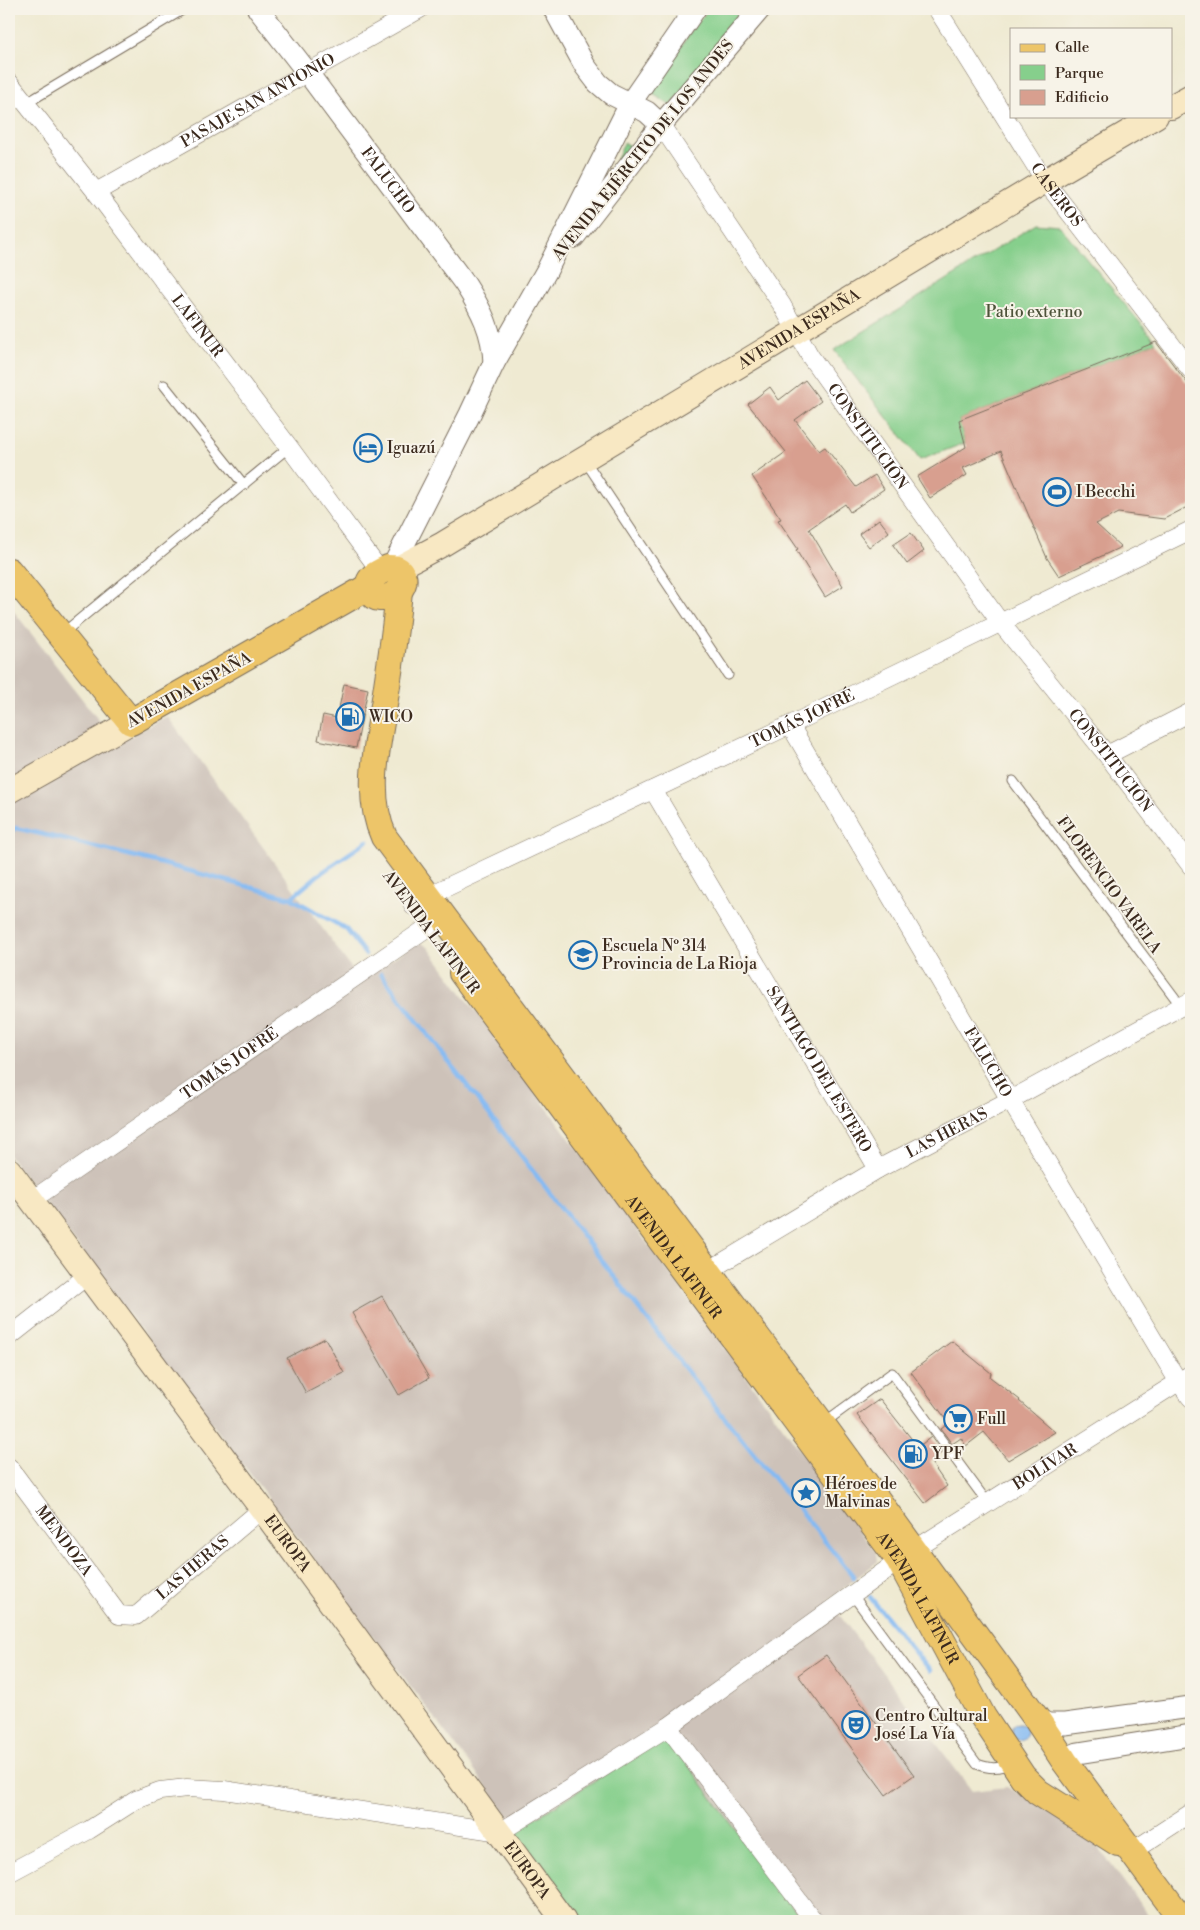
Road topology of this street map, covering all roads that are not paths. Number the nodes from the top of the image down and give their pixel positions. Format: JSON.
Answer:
{"nodes":[{"id":1,"x":184,"y":9,"type":"edge"},
{"id":2,"x":258,"y":9,"type":"edge"},
{"id":3,"x":420,"y":9,"type":"edge"},
{"id":4,"x":554,"y":9,"type":"edge"},
{"id":5,"x":695,"y":9,"type":"edge"},
{"id":6,"x":760,"y":9,"type":"edge"},
{"id":7,"x":937,"y":9,"type":"edge"},
{"id":8,"x":391,"y":15,"type":"edge"},
{"id":9,"x":307,"y":72,"type":"junction"},
{"id":10,"x":9,"y":82,"type":"edge"},
{"id":11,"x":1191,"y":96,"type":"edge"},
{"id":12,"x":631,"y":102,"type":"junction"},
{"id":13,"x":25,"y":104,"type":"junction"},
{"id":14,"x":1172,"y":106,"type":"edge"},
{"id":15,"x":1153,"y":118,"type":"edge"},
{"id":16,"x":661,"y":125,"type":"junction"},
{"id":17,"x":1045,"y":181,"type":"junction"},
{"id":18,"x":96,"y":192,"type":"junction"},
{"id":19,"x":547,"y":270,"type":"junction"},
{"id":20,"x":796,"y":331,"type":"junction"},
{"id":21,"x":494,"y":363,"type":"junction"},
{"id":22,"x":1191,"y":370,"type":"edge"},
{"id":23,"x":164,"y":385,"type":"dead end"},
{"id":24,"x":289,"y":447,"type":"junction"},
{"id":25,"x":584,"y":458,"type":"junction"},
{"id":26,"x":244,"y":485,"type":"junction"},
{"id":27,"x":1191,"y":530,"type":"edge"},
{"id":28,"x":9,"y":571,"type":"edge"},
{"id":29,"x":389,"y":581,"type":"junction"},
{"id":30,"x":1000,"y":622,"type":"junction"},
{"id":31,"x":61,"y":635,"type":"junction"},
{"id":32,"x":728,"y":675,"type":"dead end"},
{"id":33,"x":1191,"y":712,"type":"edge"},
{"id":34,"x":131,"y":722,"type":"junction"},
{"id":35,"x":790,"y":725,"type":"junction"},
{"id":36,"x":1107,"y":755,"type":"junction"},
{"id":37,"x":1014,"y":781,"type":"dead end"},
{"id":38,"x":653,"y":790,"type":"junction"},
{"id":39,"x":9,"y":791,"type":"edge"},
{"id":40,"x":1191,"y":866,"type":"edge"},
{"id":41,"x":420,"y":901,"type":"junction"},
{"id":42,"x":428,"y":927,"type":"junction"},
{"id":43,"x":1186,"y":1004,"type":"edge"},
{"id":44,"x":1010,"y":1100,"type":"junction"},
{"id":45,"x":878,"y":1169,"type":"junction"},
{"id":46,"x":9,"y":1170,"type":"edge"},
{"id":47,"x":32,"y":1200,"type":"junction"},
{"id":48,"x":708,"y":1271,"type":"junction"},
{"id":49,"x":88,"y":1275,"type":"junction"},
{"id":50,"x":9,"y":1337,"type":"edge"},
{"id":51,"x":1185,"y":1378,"type":"edge"},
{"id":52,"x":1191,"y":1398,"type":"edge"},
{"id":53,"x":822,"y":1424,"type":"junction"},
{"id":54,"x":9,"y":1467,"type":"edge"},
{"id":55,"x":987,"y":1502,"type":"junction"},
{"id":56,"x":262,"y":1509,"type":"junction"},
{"id":57,"x":906,"y":1555,"type":"junction"},
{"id":58,"x":852,"y":1594,"type":"junction"},
{"id":59,"x":119,"y":1615,"type":"joint"},
{"id":60,"x":1010,"y":1684,"type":"junction"},
{"id":61,"x":1191,"y":1707,"type":"edge"},
{"id":62,"x":983,"y":1718,"type":"junction"},
{"id":63,"x":1036,"y":1718,"type":"junction"},
{"id":64,"x":668,"y":1727,"type":"junction"},
{"id":65,"x":1191,"y":1734,"type":"edge"},
{"id":66,"x":1065,"y":1762,"type":"junction"},
{"id":67,"x":1014,"y":1765,"type":"junction"},
{"id":68,"x":1191,"y":1813,"type":"edge"},
{"id":69,"x":500,"y":1832,"type":"junction"},
{"id":70,"x":1131,"y":1852,"type":"junction"},
{"id":71,"x":9,"y":1874,"type":"edge"},
{"id":72,"x":564,"y":1921,"type":"edge"},
{"id":73,"x":814,"y":1921,"type":"edge"},
{"id":74,"x":1183,"y":1921,"type":"edge"}],
"edges":[{"from":1,"to":13,"type":"lane"},
{"from":2,"to":9,"type":"street","name":"FALUCHO"},
{"from":3,"to":8,"type":"street","name":"PASAJE SAN ANTONIO"},
{"from":4,"to":12,"type":"street","name":"CONSTITUCIÓN"},
{"from":5,"to":12,"type":"street","name":"AVENIDA EJÉRCITO DE LOS ANDES"},
{"from":6,"to":16,"type":"street","name":"AVENIDA EJÉRCITO DE LOS ANDES"},
{"from":7,"to":17,"type":"street","name":"CASEROS"},
{"from":8,"to":9,"type":"street","name":"PASAJE SAN ANTONIO"},
{"from":9,"to":18,"type":"street","name":"PASAJE SAN ANTONIO"},
{"from":9,"to":21,"type":"street","name":"FALUCHO"},
{"from":10,"to":13,"type":"street","name":"LAFINUR"},
{"from":11,"to":14,"type":"main road"},
{"from":12,"to":16,"type":"street","name":"CONSTITUCIÓN"},
{"from":12,"to":19,"type":"street","name":"AVENIDA EJÉRCITO DE LOS ANDES"},
{"from":13,"to":18,"type":"street","name":"LAFINUR"},
{"from":15,"to":17,"type":"main road","name":"AVENIDA ESPAÑA"},
{"from":16,"to":19,"type":"street","name":"AVENIDA EJÉRCITO DE LOS ANDES"},
{"from":16,"to":20,"type":"street","name":"CONSTITUCIÓN"},
{"from":17,"to":20,"type":"main road","name":"AVENIDA ESPAÑA"},
{"from":17,"to":22,"type":"street","name":"CASEROS"},
{"from":18,"to":24,"type":"street","name":"LAFINUR"},
{"from":19,"to":21,"type":"street","name":"AVENIDA EJÉRCITO DE LOS ANDES"},
{"from":20,"to":25,"type":"main road","name":"AVENIDA ESPAÑA"},
{"from":20,"to":30,"type":"street","name":"CONSTITUCIÓN"},
{"from":21,"to":29,"type":"street","name":"AVENIDA EJÉRCITO DE LOS ANDES"},
{"from":23,"to":26,"type":"lane"},
{"from":24,"to":26,"type":"lane"},
{"from":24,"to":29,"type":"street","name":"LAFINUR"},
{"from":25,"to":29,"type":"main road","name":"AVENIDA ESPAÑA"},
{"from":25,"to":32,"type":"lane"},
{"from":26,"to":31,"type":"lane"},
{"from":27,"to":30,"type":"street","name":"TOMÁS JOFRÉ"},
{"from":28,"to":31,"type":"main road"},
{"from":29,"to":34,"type":"main road","name":"AVENIDA ESPAÑA"},
{"from":29,"to":41,"type":"main road","name":"AVENIDA LAFINUR"},
{"from":30,"to":35,"type":"street","name":"TOMÁS JOFRÉ"},
{"from":30,"to":36,"type":"street","name":"CONSTITUCIÓN"},
{"from":31,"to":34,"type":"main road"},
{"from":33,"to":36,"type":"street"},
{"from":34,"to":39,"type":"main road","name":"AVENIDA ESPAÑA"},
{"from":35,"to":38,"type":"street","name":"TOMÁS JOFRÉ"},
{"from":35,"to":44,"type":"street","name":"FALUCHO"},
{"from":36,"to":40,"type":"street","name":"CONSTITUCIÓN"},
{"from":37,"to":43,"type":"lane","name":"FLORENCIO VARELA"},
{"from":38,"to":41,"type":"street","name":"TOMÁS JOFRÉ"},
{"from":38,"to":45,"type":"street","name":"SANTIAGO DEL ESTERO"},
{"from":41,"to":42,"type":"main road","name":"AVENIDA LAFINUR"},
{"from":41,"to":48,"type":"main road","name":"AVENIDA LAFINUR"},
{"from":42,"to":47,"type":"street","name":"TOMÁS JOFRÉ"},
{"from":42,"to":57,"type":"main road","name":"AVENIDA LAFINUR"},
{"from":43,"to":44,"type":"street","name":"LAS HERAS"},
{"from":44,"to":45,"type":"street","name":"LAS HERAS"},
{"from":44,"to":51,"type":"street","name":"FALUCHO"},
{"from":45,"to":48,"type":"street","name":"LAS HERAS"},
{"from":46,"to":47,"type":"main road","name":"EUROPA"},
{"from":47,"to":49,"type":"main road","name":"EUROPA"},
{"from":48,"to":53,"type":"main road","name":"AVENIDA LAFINUR"},
{"from":49,"to":50,"type":"street"},
{"from":49,"to":56,"type":"main road","name":"EUROPA"},
{"from":51,"to":52,"type":"street","name":"FALUCHO"},
{"from":51,"to":55,"type":"street","name":"BOLÍVAR"},
{"from":53,"to":55,"type":"lane"},
{"from":53,"to":57,"type":"main road","name":"AVENIDA LAFINUR"},
{"from":54,"to":59,"type":"street","name":"MENDOZA"},
{"from":55,"to":57,"type":"street","name":"BOLÍVAR"},
{"from":56,"to":59,"type":"street","name":"LAS HERAS"},
{"from":56,"to":69,"type":"main road","name":"EUROPA"},
{"from":57,"to":58,"type":"street","name":"BOLÍVAR"},
{"from":57,"to":60,"type":"main road","name":"AVENIDA LAFINUR"},
{"from":57,"to":62,"type":"main road","name":"AVENIDA LAFINUR"},
{"from":58,"to":64,"type":"street","name":"BOLÍVAR"},
{"from":58,"to":67,"type":"lane"},
{"from":60,"to":62,"type":"main road"},
{"from":60,"to":63,"type":"main road","name":"AVENIDA LAFINUR"},
{"from":61,"to":63,"type":"street"},
{"from":62,"to":67,"type":"main road","name":"AVENIDA LAFINUR"},
{"from":63,"to":66,"type":"main road","name":"AVENIDA LAFINUR"},
{"from":64,"to":69,"type":"street","name":"BOLÍVAR"},
{"from":64,"to":73,"type":"street"},
{"from":65,"to":66,"type":"street"},
{"from":66,"to":67,"type":"main road"},
{"from":66,"to":70,"type":"main road","name":"AVENIDA LAFINUR"},
{"from":67,"to":70,"type":"main road","name":"AVENIDA LAFINUR"},
{"from":68,"to":70,"type":"street"},
{"from":69,"to":71,"type":"street"},
{"from":69,"to":72,"type":"main road","name":"EUROPA"},
{"from":70,"to":74,"type":"main road","name":"AVENIDA LAFINUR"}]}
